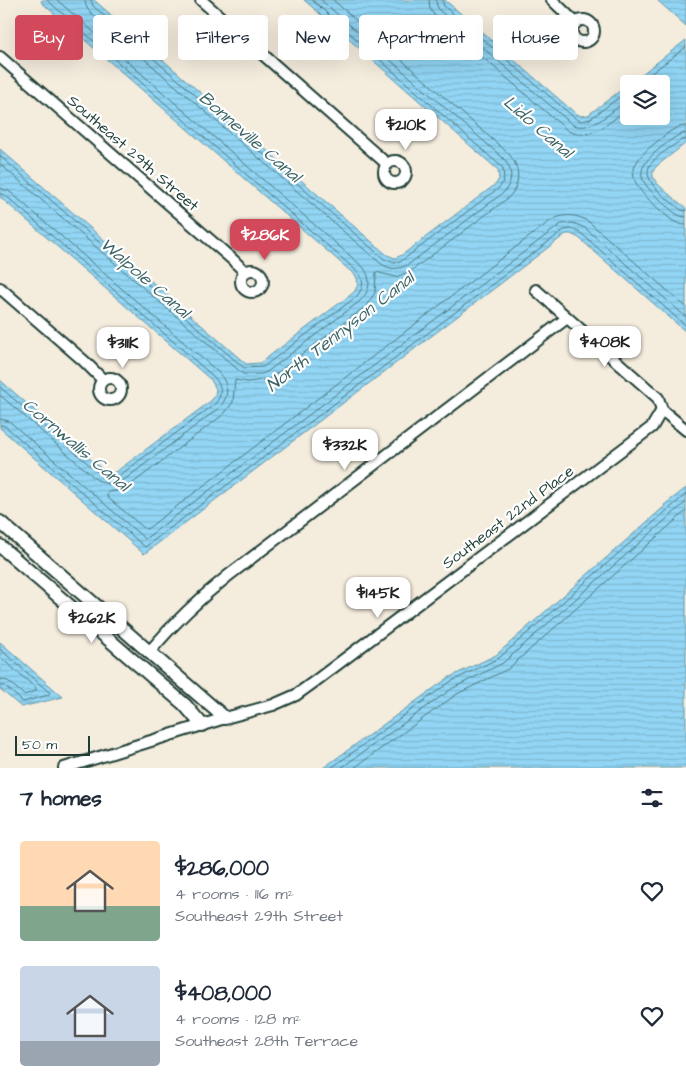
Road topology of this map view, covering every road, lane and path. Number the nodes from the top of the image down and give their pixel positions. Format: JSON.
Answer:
{"nodes":[{"id":1,"x":201,"y":0,"type":"edge"},
{"id":2,"x":552,"y":0,"type":"edge"},
{"id":3,"x":568,"y":15,"type":"edge"},
{"id":4,"x":0,"y":57,"type":"edge"},
{"id":5,"x":387,"y":164,"type":"dead end"},
{"id":6,"x":245,"y":272,"type":"dead end"},
{"id":7,"x":0,"y":288,"type":"edge"},
{"id":8,"x":536,"y":290,"type":"dead end"},
{"id":9,"x":567,"y":318,"type":"junction"},
{"id":10,"x":103,"y":380,"type":"dead end"},
{"id":11,"x":662,"y":410,"type":"junction"},
{"id":12,"x":686,"y":430,"type":"edge"},
{"id":13,"x":0,"y":522,"type":"edge"},
{"id":14,"x":0,"y":546,"type":"edge"},
{"id":15,"x":149,"y":652,"type":"junction"},
{"id":16,"x":225,"y":718,"type":"junction"},
{"id":17,"x":202,"y":725,"type":"junction"},
{"id":18,"x":64,"y":768,"type":"edge"}],
"edges":[{"from":1,"to":5,"type":"street"},
{"from":2,"to":3,"type":"street"},
{"from":4,"to":6,"type":"street","name":"Southeast 29th Street"},
{"from":7,"to":10,"type":"street"},
{"from":8,"to":9,"type":"street"},
{"from":9,"to":11,"type":"street"},
{"from":9,"to":15,"type":"street"},
{"from":11,"to":12,"type":"street"},
{"from":11,"to":16,"type":"street","name":"Southeast 22nd Place"},
{"from":13,"to":15,"type":"street"},
{"from":14,"to":17,"type":"street"},
{"from":15,"to":16,"type":"street"},
{"from":16,"to":17,"type":"street","name":"Southeast 22nd Place"},
{"from":17,"to":18,"type":"street","name":"Southeast 22nd Place"}]}
